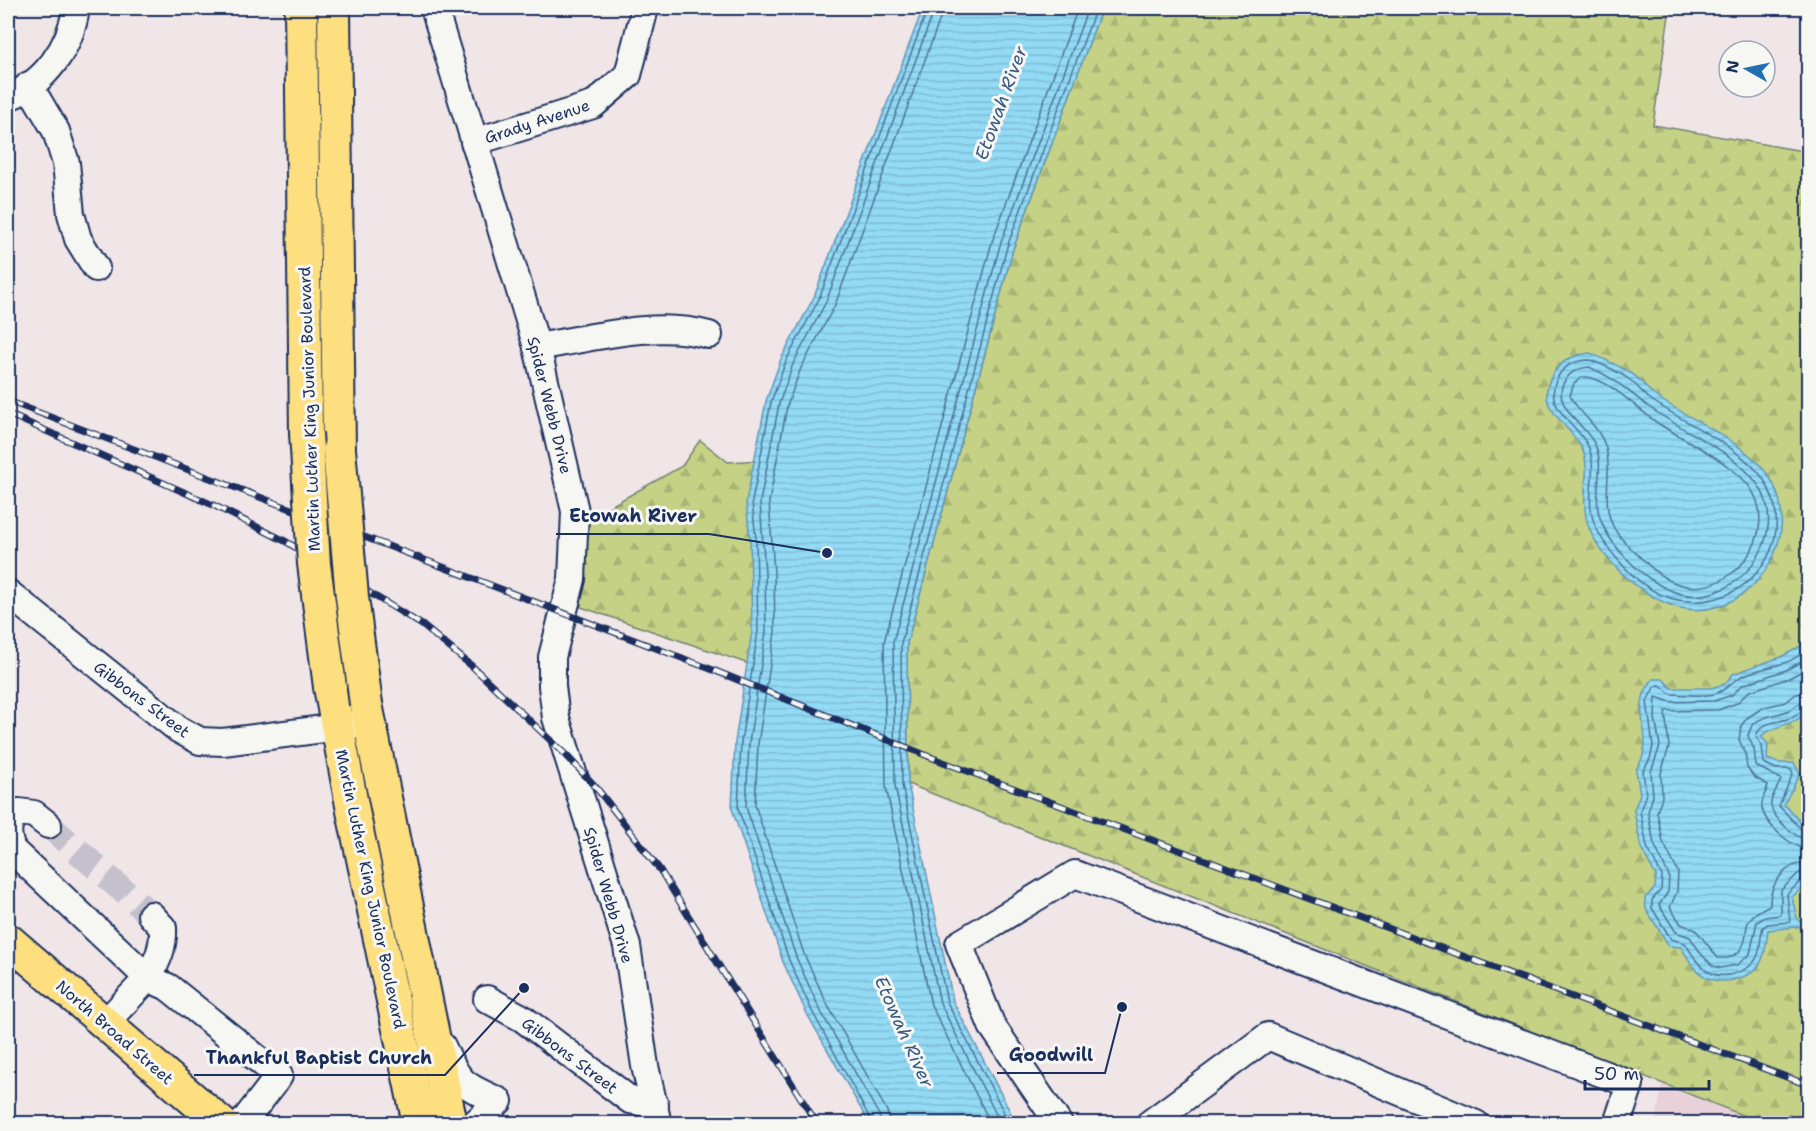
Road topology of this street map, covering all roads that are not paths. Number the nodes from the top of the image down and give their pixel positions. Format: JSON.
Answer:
{"nodes":[{"id":1,"x":76,"y":8,"type":"edge"},
{"id":2,"x":301,"y":8,"type":"edge"},
{"id":3,"x":334,"y":8,"type":"edge"},
{"id":4,"x":435,"y":8,"type":"edge"},
{"id":5,"x":645,"y":8,"type":"edge"},
{"id":6,"x":18,"y":91,"type":"edge"},
{"id":7,"x":474,"y":142,"type":"junction"},
{"id":8,"x":96,"y":268,"type":"dead end"},
{"id":9,"x":709,"y":335,"type":"dead end"},
{"id":10,"x":537,"y":346,"type":"junction"},
{"id":11,"x":8,"y":593,"type":"edge"},
{"id":12,"x":368,"y":714,"type":"junction"},
{"id":13,"x":337,"y":727,"type":"junction"},
{"id":14,"x":10,"y":814,"type":"edge"},
{"id":15,"x":48,"y":825,"type":"tunnel mouth"},
{"id":16,"x":151,"y":915,"type":"tunnel mouth"},
{"id":17,"x":8,"y":940,"type":"edge"},
{"id":18,"x":148,"y":978,"type":"junction"},
{"id":19,"x":392,"y":988,"type":"junction"},
{"id":20,"x":487,"y":999,"type":"dead end"},
{"id":21,"x":105,"y":1023,"type":"junction"},
{"id":22,"x":433,"y":1026,"type":"junction"},
{"id":23,"x":657,"y":1114,"type":"edge"},
{"id":24,"x":222,"y":1124,"type":"edge"},
{"id":25,"x":242,"y":1124,"type":"edge"},
{"id":26,"x":410,"y":1124,"type":"edge"},
{"id":27,"x":419,"y":1124,"type":"edge"},
{"id":28,"x":451,"y":1124,"type":"edge"},
{"id":29,"x":474,"y":1124,"type":"edge"},
{"id":30,"x":1059,"y":1124,"type":"edge"},
{"id":31,"x":1149,"y":1124,"type":"edge"},
{"id":32,"x":1476,"y":1124,"type":"edge"},
{"id":33,"x":1617,"y":1124,"type":"edge"}],
"edges":[{"from":1,"to":6,"type":"street"},
{"from":2,"to":13,"type":"main road","name":"Martin Luther King Junior Boulevard","bridge":true},
{"from":3,"to":12,"type":"main road","name":"Martin Luther King Junior Boulevard","bridge":true},
{"from":4,"to":7,"type":"street","name":"Spider Webb Drive"},
{"from":5,"to":7,"type":"street","name":"Grady Avenue"},
{"from":6,"to":8,"type":"street"},
{"from":7,"to":10,"type":"street","name":"Spider Webb Drive"},
{"from":9,"to":10,"type":"street"},
{"from":10,"to":23,"type":"street","name":"Spider Webb Drive"},
{"from":11,"to":13,"type":"street","name":"Gibbons Street"},
{"from":12,"to":13,"type":"street","name":"Gibbons Street"},
{"from":12,"to":22,"type":"main road","name":"Martin Luther King Junior Boulevard"},
{"from":13,"to":19,"type":"main road","name":"Martin Luther King Junior Boulevard"},
{"from":14,"to":15,"type":"street"},
{"from":14,"to":18,"type":"street"},
{"from":16,"to":18,"type":"street"},
{"from":17,"to":21,"type":"main road","name":"North Broad Street"},
{"from":18,"to":21,"type":"street"},
{"from":18,"to":25,"type":"street"},
{"from":19,"to":26,"type":"main road"},
{"from":19,"to":27,"type":"main road","name":"Martin Luther King Junior Boulevard"},
{"from":20,"to":23,"type":"street","name":"Gibbons Street"},
{"from":21,"to":24,"type":"main road","name":"North Broad Street"},
{"from":22,"to":28,"type":"main road","name":"Martin Luther King Junior Boulevard"},
{"from":22,"to":29,"type":"street"},
{"from":30,"to":33,"type":"street"},
{"from":31,"to":32,"type":"street"}]}
